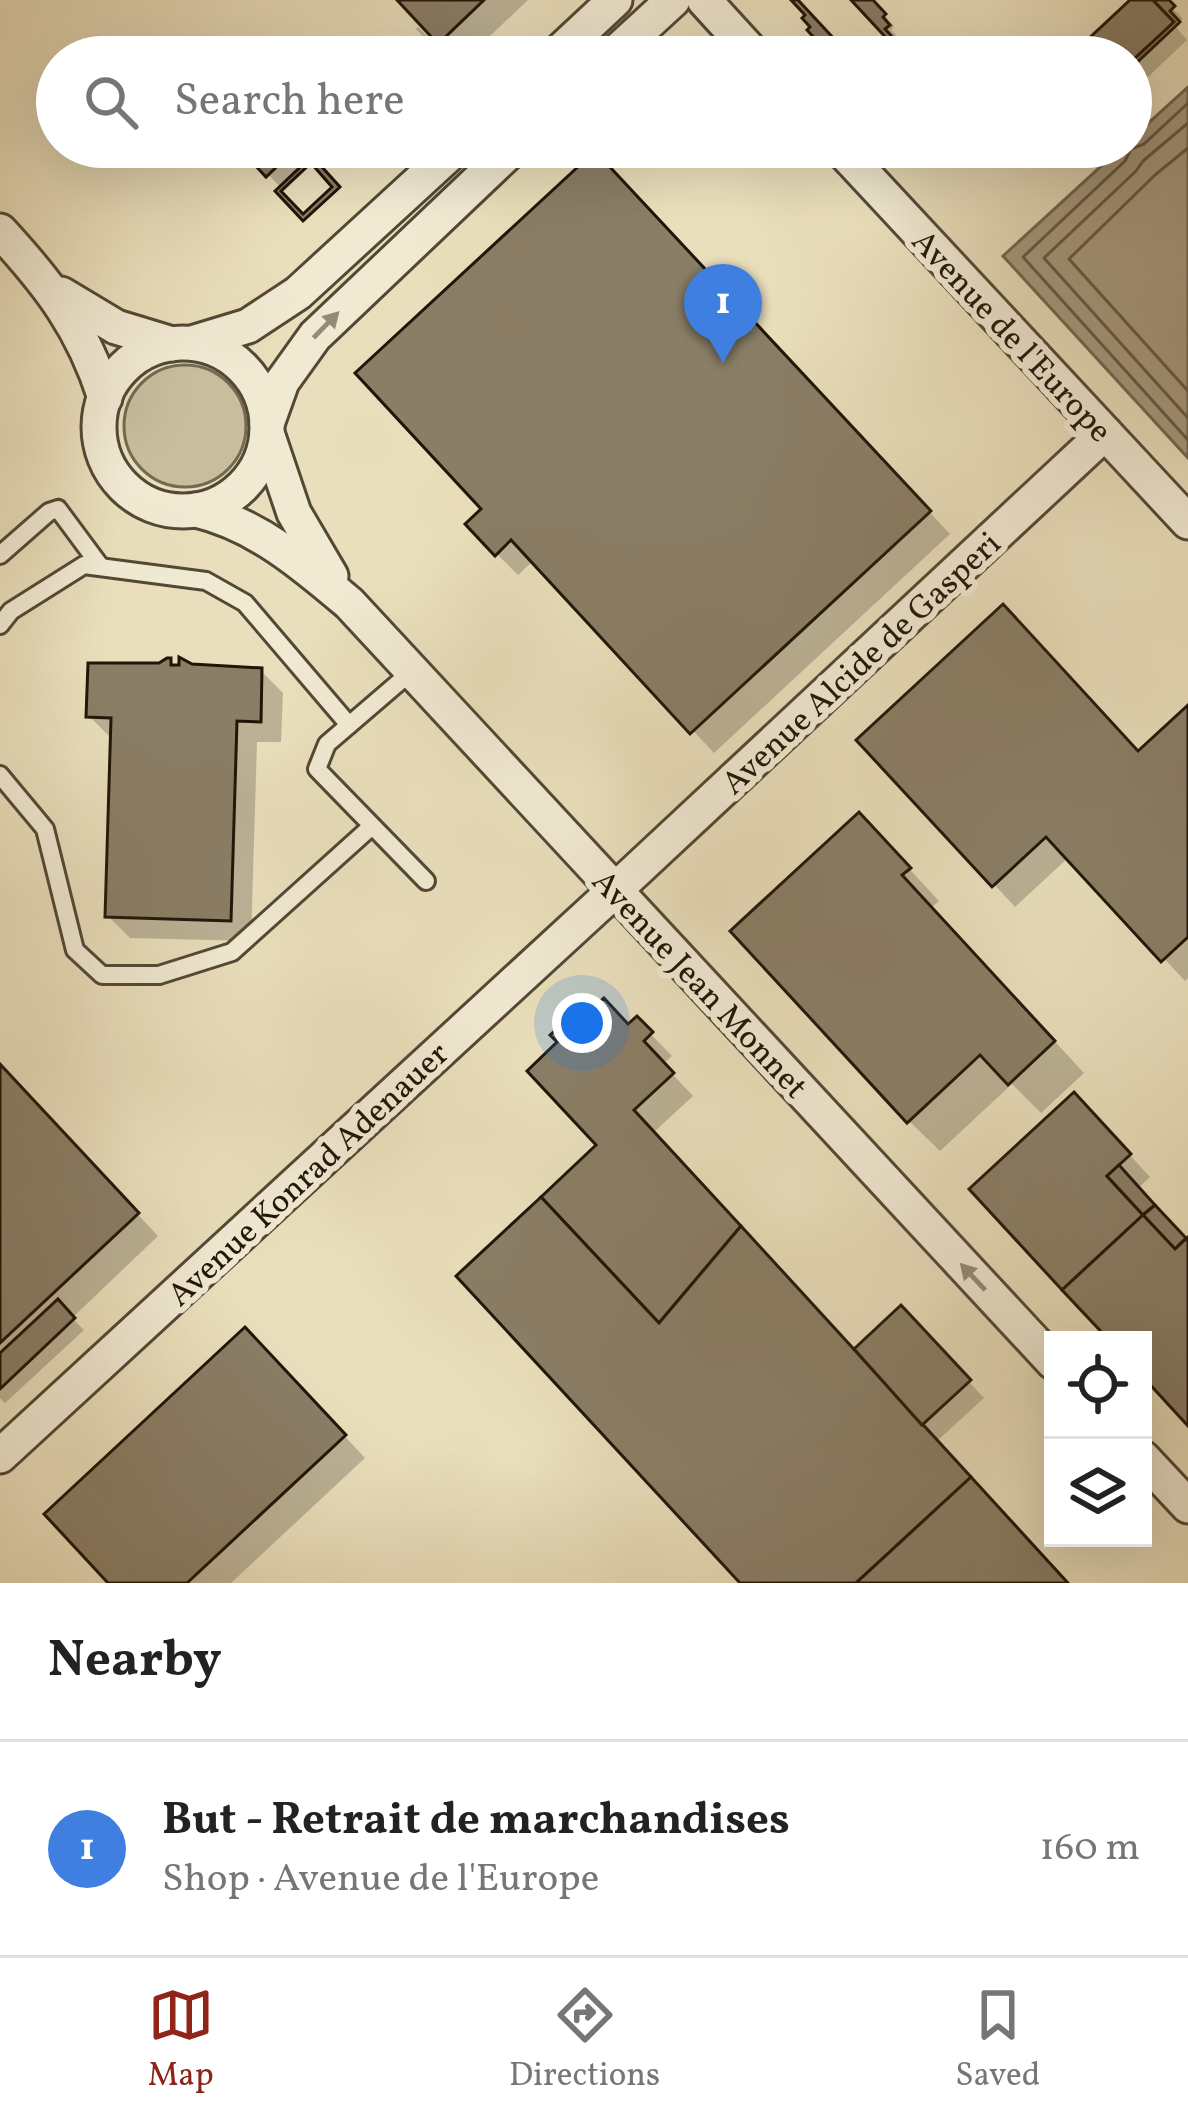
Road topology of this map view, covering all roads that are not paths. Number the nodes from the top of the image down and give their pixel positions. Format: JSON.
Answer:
{"nodes":[{"id":1,"x":615,"y":0,"type":"edge"},
{"id":2,"x":673,"y":0,"type":"edge"},
{"id":3,"x":704,"y":0,"type":"edge"},
{"id":4,"x":576,"y":36,"type":"edge"},
{"id":5,"x":634,"y":36,"type":"edge"},
{"id":6,"x":737,"y":36,"type":"edge"},
{"id":7,"x":434,"y":168,"type":"edge"},
{"id":8,"x":492,"y":168,"type":"edge"},
{"id":9,"x":858,"y":168,"type":"edge"},
{"id":10,"x":0,"y":231,"type":"edge"},
{"id":11,"x":42,"y":277,"type":"junction"},
{"id":12,"x":181,"y":344,"type":"junction"},
{"id":13,"x":105,"y":398,"type":"junction"},
{"id":14,"x":267,"y":428,"type":"junction"},
{"id":15,"x":1105,"y":434,"type":"junction"},
{"id":16,"x":196,"y":510,"type":"junction"},
{"id":17,"x":1188,"y":522,"type":"edge"},
{"id":18,"x":0,"y":555,"type":"edge"},
{"id":19,"x":101,"y":567,"type":"junction"},
{"id":20,"x":349,"y":603,"type":"junction"},
{"id":21,"x":0,"y":625,"type":"edge"},
{"id":22,"x":412,"y":671,"type":"junction"},
{"id":23,"x":350,"y":725,"type":"junction"},
{"id":24,"x":0,"y":775,"type":"edge"},
{"id":25,"x":373,"y":826,"type":"junction"},
{"id":26,"x":425,"y":881,"type":"dead end"},
{"id":27,"x":615,"y":890,"type":"junction"},
{"id":28,"x":1044,"y":1352,"type":"edge"},
{"id":29,"x":0,"y":1456,"type":"edge"},
{"id":30,"x":1152,"y":1467,"type":"edge"},
{"id":31,"x":1188,"y":1505,"type":"edge"}],
"edges":[{"from":1,"to":4,"type":"street"},
{"from":2,"to":5,"type":"street"},
{"from":3,"to":6,"type":"street"},
{"from":7,"to":12,"type":"street"},
{"from":14,"to":8,"type":"street","one_way":true},
{"from":9,"to":15,"type":"street","name":"Avenue de l'Europe"},
{"from":10,"to":11,"type":"street"},
{"from":11,"to":12,"type":"street"},
{"from":11,"to":13,"type":"street"},
{"from":12,"to":13,"type":"street"},
{"from":12,"to":14,"type":"street"},
{"from":13,"to":16,"type":"street"},
{"from":14,"to":16,"type":"street"},
{"from":14,"to":20,"type":"street","name":"Avenue Jean Monnet"},
{"from":15,"to":17,"type":"street","name":"Avenue de l'Europe"},
{"from":15,"to":27,"type":"street","name":"Avenue Alcide de Gasperi"},
{"from":16,"to":20,"type":"street","name":"Avenue Jean Monnet"},
{"from":18,"to":19,"type":"lane"},
{"from":19,"to":21,"type":"lane"},
{"from":19,"to":23,"type":"lane"},
{"from":20,"to":22,"type":"street","name":"Avenue Jean Monnet"},
{"from":22,"to":23,"type":"lane"},
{"from":22,"to":27,"type":"street","name":"Avenue Jean Monnet"},
{"from":23,"to":25,"type":"lane"},
{"from":24,"to":25,"type":"lane"},
{"from":25,"to":26,"type":"lane"},
{"from":28,"to":27,"type":"street","name":"Avenue Jean Monnet","one_way":true},
{"from":27,"to":29,"type":"street","name":"Avenue Konrad Adenauer"},
{"from":30,"to":31,"type":"street"}]}
